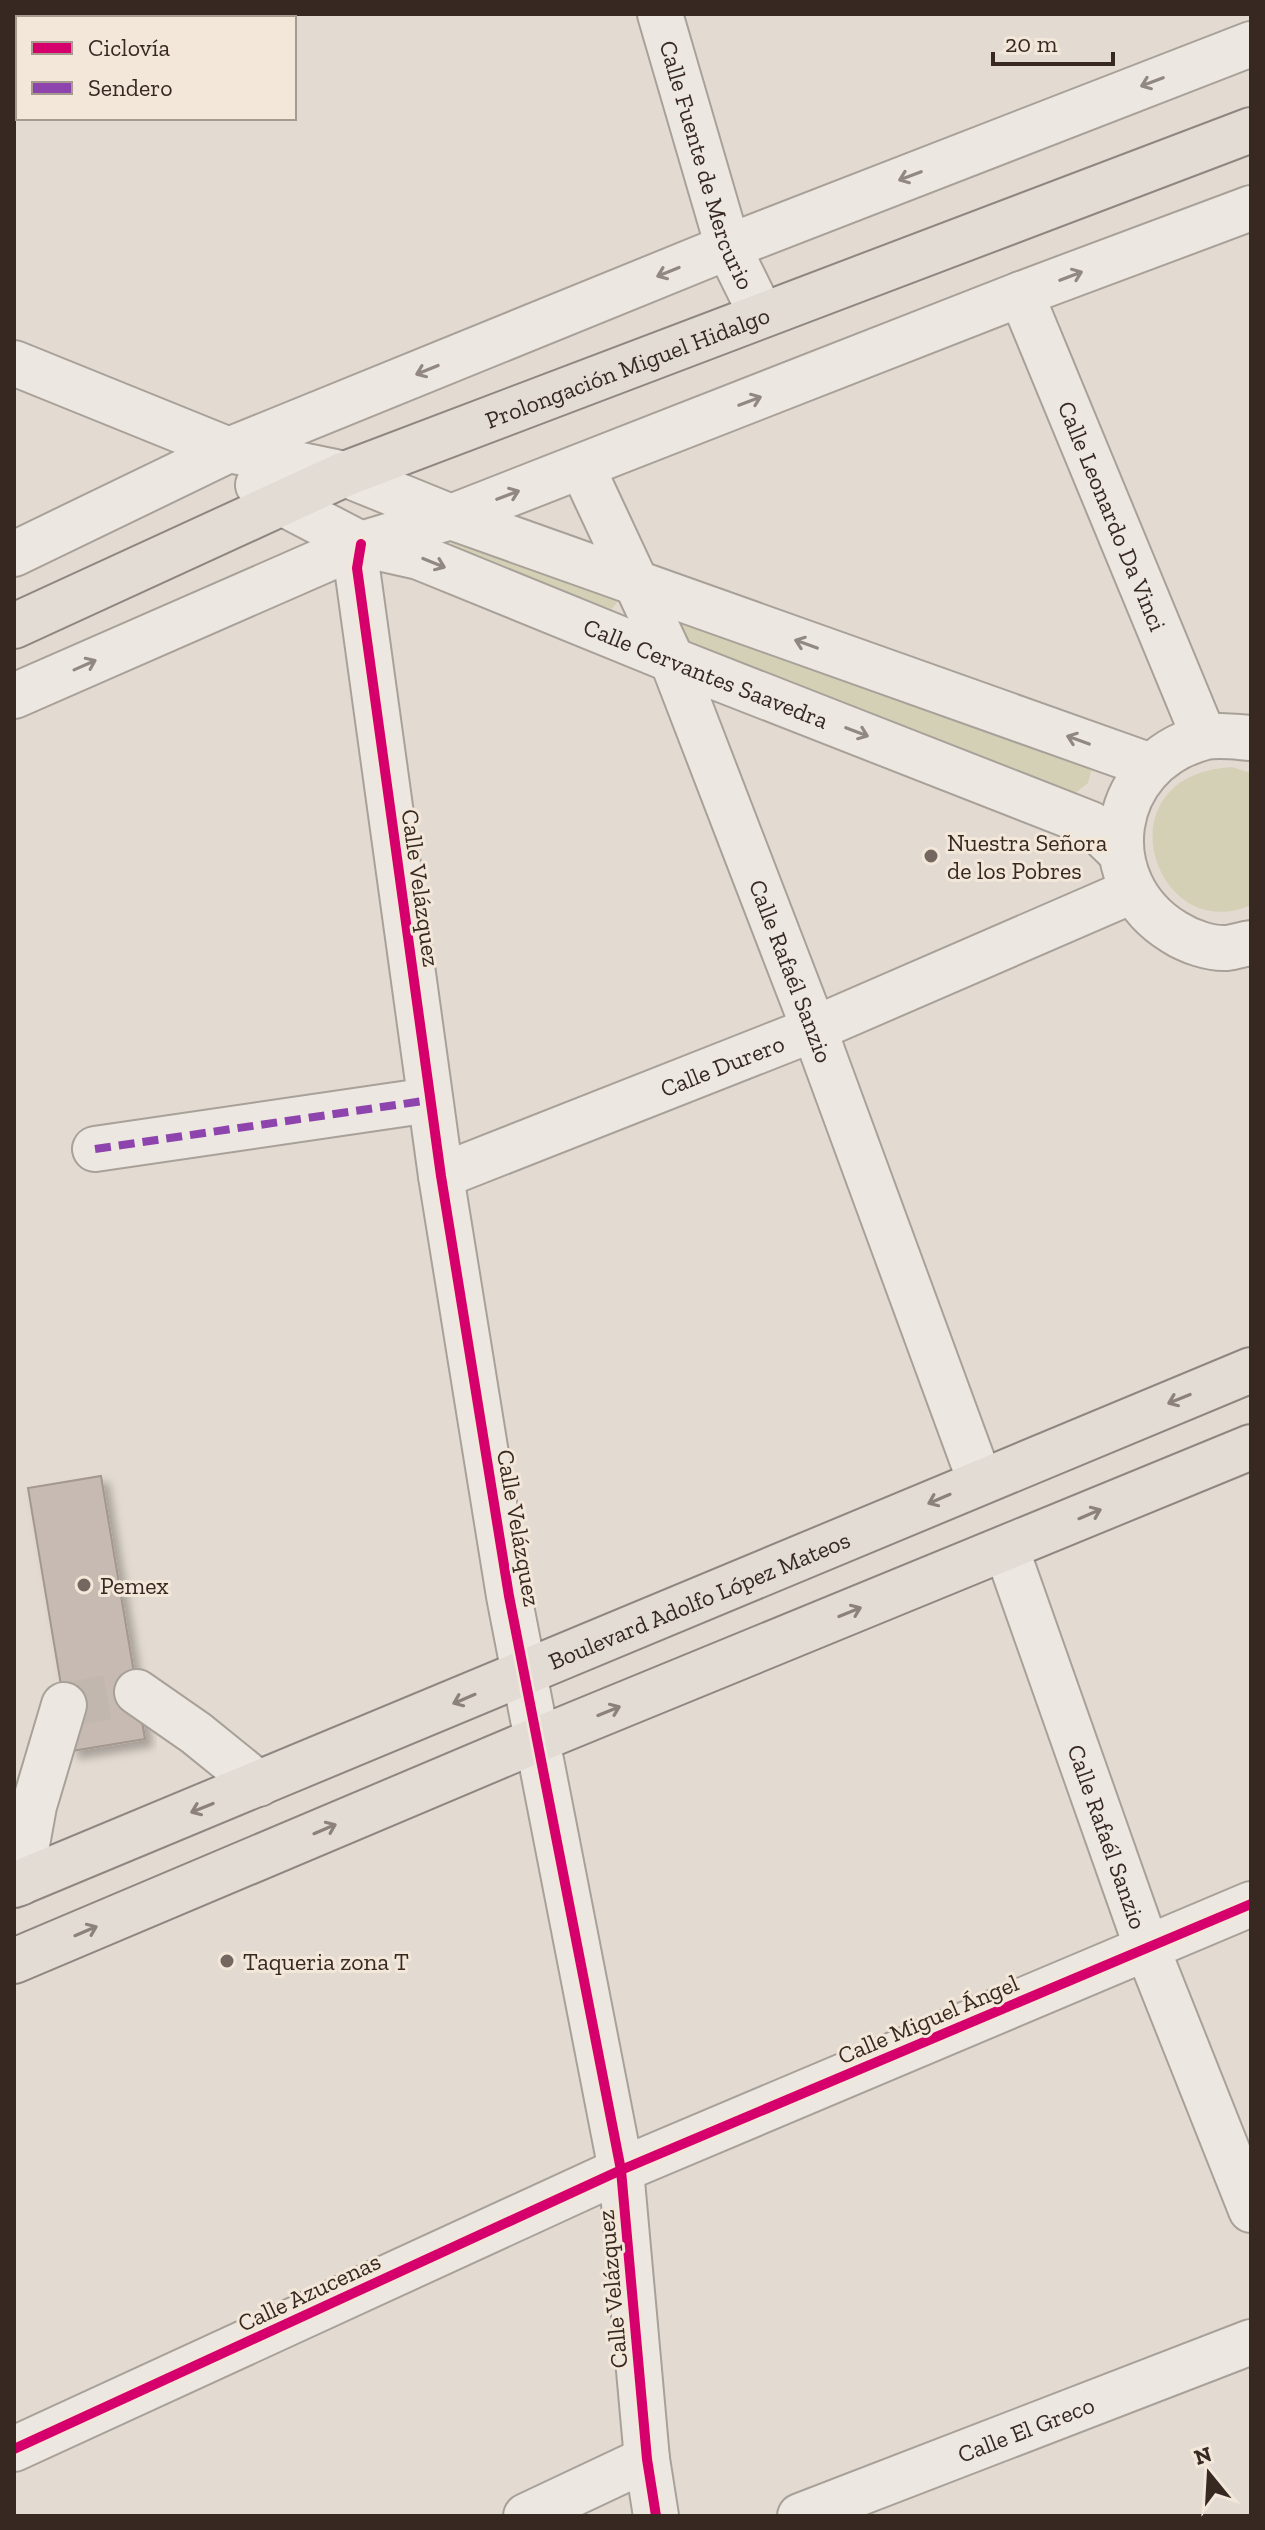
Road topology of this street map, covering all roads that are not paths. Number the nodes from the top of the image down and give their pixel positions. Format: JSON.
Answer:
{"nodes":[{"id":1,"x":660,"y":14,"type":"edge"},
{"id":2,"x":1251,"y":44,"type":"edge"},
{"id":3,"x":1251,"y":130,"type":"edge"},
{"id":4,"x":1251,"y":208,"type":"edge"},
{"id":5,"x":728,"y":247,"type":"junction"},
{"id":6,"x":1021,"y":294,"type":"junction"},
{"id":7,"x":761,"y":314,"type":"junction"},
{"id":8,"x":14,"y":363,"type":"edge"},
{"id":9,"x":229,"y":450,"type":"junction"},
{"id":10,"x":582,"y":467,"type":"junction"},
{"id":11,"x":345,"y":474,"type":"junction"},
{"id":12,"x":284,"y":504,"type":"junction"},
{"id":13,"x":451,"y":517,"type":"junction"},
{"id":14,"x":361,"y":544,"type":"junction"},
{"id":15,"x":14,"y":554,"type":"edge"},
{"id":16,"x":636,"y":583,"type":"junction"},
{"id":17,"x":14,"y":626,"type":"edge"},
{"id":18,"x":672,"y":660,"type":"junction"},
{"id":19,"x":14,"y":696,"type":"edge"},
{"id":20,"x":1204,"y":737,"type":"junction"},
{"id":21,"x":1251,"y":738,"type":"edge"},
{"id":22,"x":1151,"y":766,"type":"junction"},
{"id":23,"x":1126,"y":871,"type":"junction"},
{"id":24,"x":1251,"y":943,"type":"edge"},
{"id":25,"x":814,"y":1029,"type":"junction"},
{"id":26,"x":430,"y":1100,"type":"junction"},
{"id":27,"x":95,"y":1149,"type":"dead end"},
{"id":28,"x":441,"y":1176,"type":"junction"},
{"id":29,"x":1251,"y":1370,"type":"edge"},
{"id":30,"x":1251,"y":1447,"type":"edge"},
{"id":31,"x":980,"y":1481,"type":"junction"},
{"id":32,"x":1006,"y":1548,"type":"junction"},
{"id":33,"x":525,"y":1673,"type":"junction"},
{"id":34,"x":137,"y":1692,"type":"tunnel mouth"},
{"id":35,"x":64,"y":1705,"type":"dead end"},
{"id":36,"x":537,"y":1740,"type":"junction"},
{"id":37,"x":259,"y":1784,"type":"junction"},
{"id":38,"x":17,"y":1884,"type":"edge"},
{"id":39,"x":1251,"y":1904,"type":"edge"},
{"id":40,"x":1147,"y":1948,"type":"junction"},
{"id":41,"x":14,"y":1961,"type":"edge"},
{"id":42,"x":621,"y":2170,"type":"junction"},
{"id":43,"x":1251,"y":2210,"type":"edge"},
{"id":44,"x":1251,"y":2342,"type":"edge"},
{"id":45,"x":14,"y":2449,"type":"edge"},
{"id":46,"x":647,"y":2459,"type":"junction"},
{"id":47,"x":526,"y":2516,"type":"edge"},
{"id":48,"x":656,"y":2516,"type":"edge"},
{"id":49,"x":800,"y":2516,"type":"edge"}],
"edges":[{"from":1,"to":5,"type":"street","name":"Calle Fuente de Mercurio"},
{"from":2,"to":5,"type":"street","one_way":true},
{"from":3,"to":7,"type":"main road","name":"Prolongación Miguel Hidalgo"},
{"from":6,"to":4,"type":"street","one_way":true},
{"from":5,"to":7,"type":"street","name":"Calle Fuente de Mercurio"},
{"from":5,"to":9,"type":"street","one_way":true},
{"from":10,"to":6,"type":"street","one_way":true},
{"from":6,"to":20,"type":"street","name":"Calle Leonardo Da Vinci"},
{"from":7,"to":11,"type":"main road","name":"Prolongación Miguel Hidalgo"},
{"from":8,"to":9,"type":"street"},
{"from":9,"to":11,"type":"street"},
{"from":9,"to":12,"type":"street","name":"Calle Cervantes Saavedra"},
{"from":9,"to":15,"type":"street"},
{"from":13,"to":10,"type":"street","one_way":true},
{"from":10,"to":16,"type":"street","name":"Calle Rafaél Sanzio"},
{"from":11,"to":12,"type":"main road","name":"Prolongación Miguel Hidalgo"},
{"from":11,"to":13,"type":"street"},
{"from":12,"to":14,"type":"street","name":"Calle Cervantes Saavedra"},
{"from":12,"to":17,"type":"main road","name":"Prolongación Miguel Hidalgo"},
{"from":13,"to":14,"type":"street"},
{"from":13,"to":16,"type":"street"},
{"from":14,"to":18,"type":"street","name":"Calle Cervantes Saavedra","one_way":true},
{"from":19,"to":14,"type":"street","one_way":true},
{"from":14,"to":26,"type":"street","name":"Calle Velázquez"},
{"from":16,"to":18,"type":"street","name":"Calle Rafaél Sanzio"},
{"from":22,"to":16,"type":"street","one_way":true},
{"from":18,"to":23,"type":"street","name":"Calle Cervantes Saavedra","one_way":true},
{"from":18,"to":25,"type":"street","name":"Calle Rafaél Sanzio"},
{"from":20,"to":21,"type":"street"},
{"from":20,"to":22,"type":"street"},
{"from":22,"to":23,"type":"street"},
{"from":23,"to":24,"type":"street","name":"Calle Cervantes Saavedra"},
{"from":23,"to":25,"type":"street","name":"Calle Durero"},
{"from":25,"to":28,"type":"street","name":"Calle Durero"},
{"from":25,"to":31,"type":"street","name":"Calle Rafaél Sanzio"},
{"from":26,"to":27,"type":"street"},
{"from":26,"to":28,"type":"street","name":"Calle Velázquez"},
{"from":28,"to":33,"type":"street","name":"Calle Velázquez"},
{"from":29,"to":31,"type":"main road","name":"Boulevard Adolfo López Mateos","one_way":true},
{"from":32,"to":30,"type":"main road","one_way":true},
{"from":31,"to":33,"type":"main road","name":"Boulevard Adolfo López Mateos","one_way":true},
{"from":36,"to":32,"type":"main road","one_way":true},
{"from":32,"to":40,"type":"street","name":"Calle Rafaél Sanzio"},
{"from":33,"to":36,"type":"street","name":"Calle Velázquez"},
{"from":33,"to":37,"type":"main road","name":"Boulevard Adolfo López Mateos","one_way":true},
{"from":34,"to":37,"type":"street"},
{"from":35,"to":38,"type":"street"},
{"from":41,"to":36,"type":"main road","one_way":true},
{"from":36,"to":42,"type":"street","name":"Calle Velázquez"},
{"from":37,"to":38,"type":"main road","name":"Boulevard Adolfo López Mateos","one_way":true},
{"from":39,"to":40,"type":"street","name":"Calle Miguel Ángel"},
{"from":40,"to":42,"type":"street","name":"Calle Miguel Ángel"},
{"from":40,"to":43,"type":"street","name":"Calle Rafaél Sanzio"},
{"from":42,"to":45,"type":"street","name":"Calle Azucenas"},
{"from":42,"to":46,"type":"street","name":"Calle Velázquez"},
{"from":44,"to":49,"type":"street","name":"Calle El Greco"},
{"from":46,"to":47,"type":"street"},
{"from":46,"to":48,"type":"street","name":"Calle Velázquez"}]}
